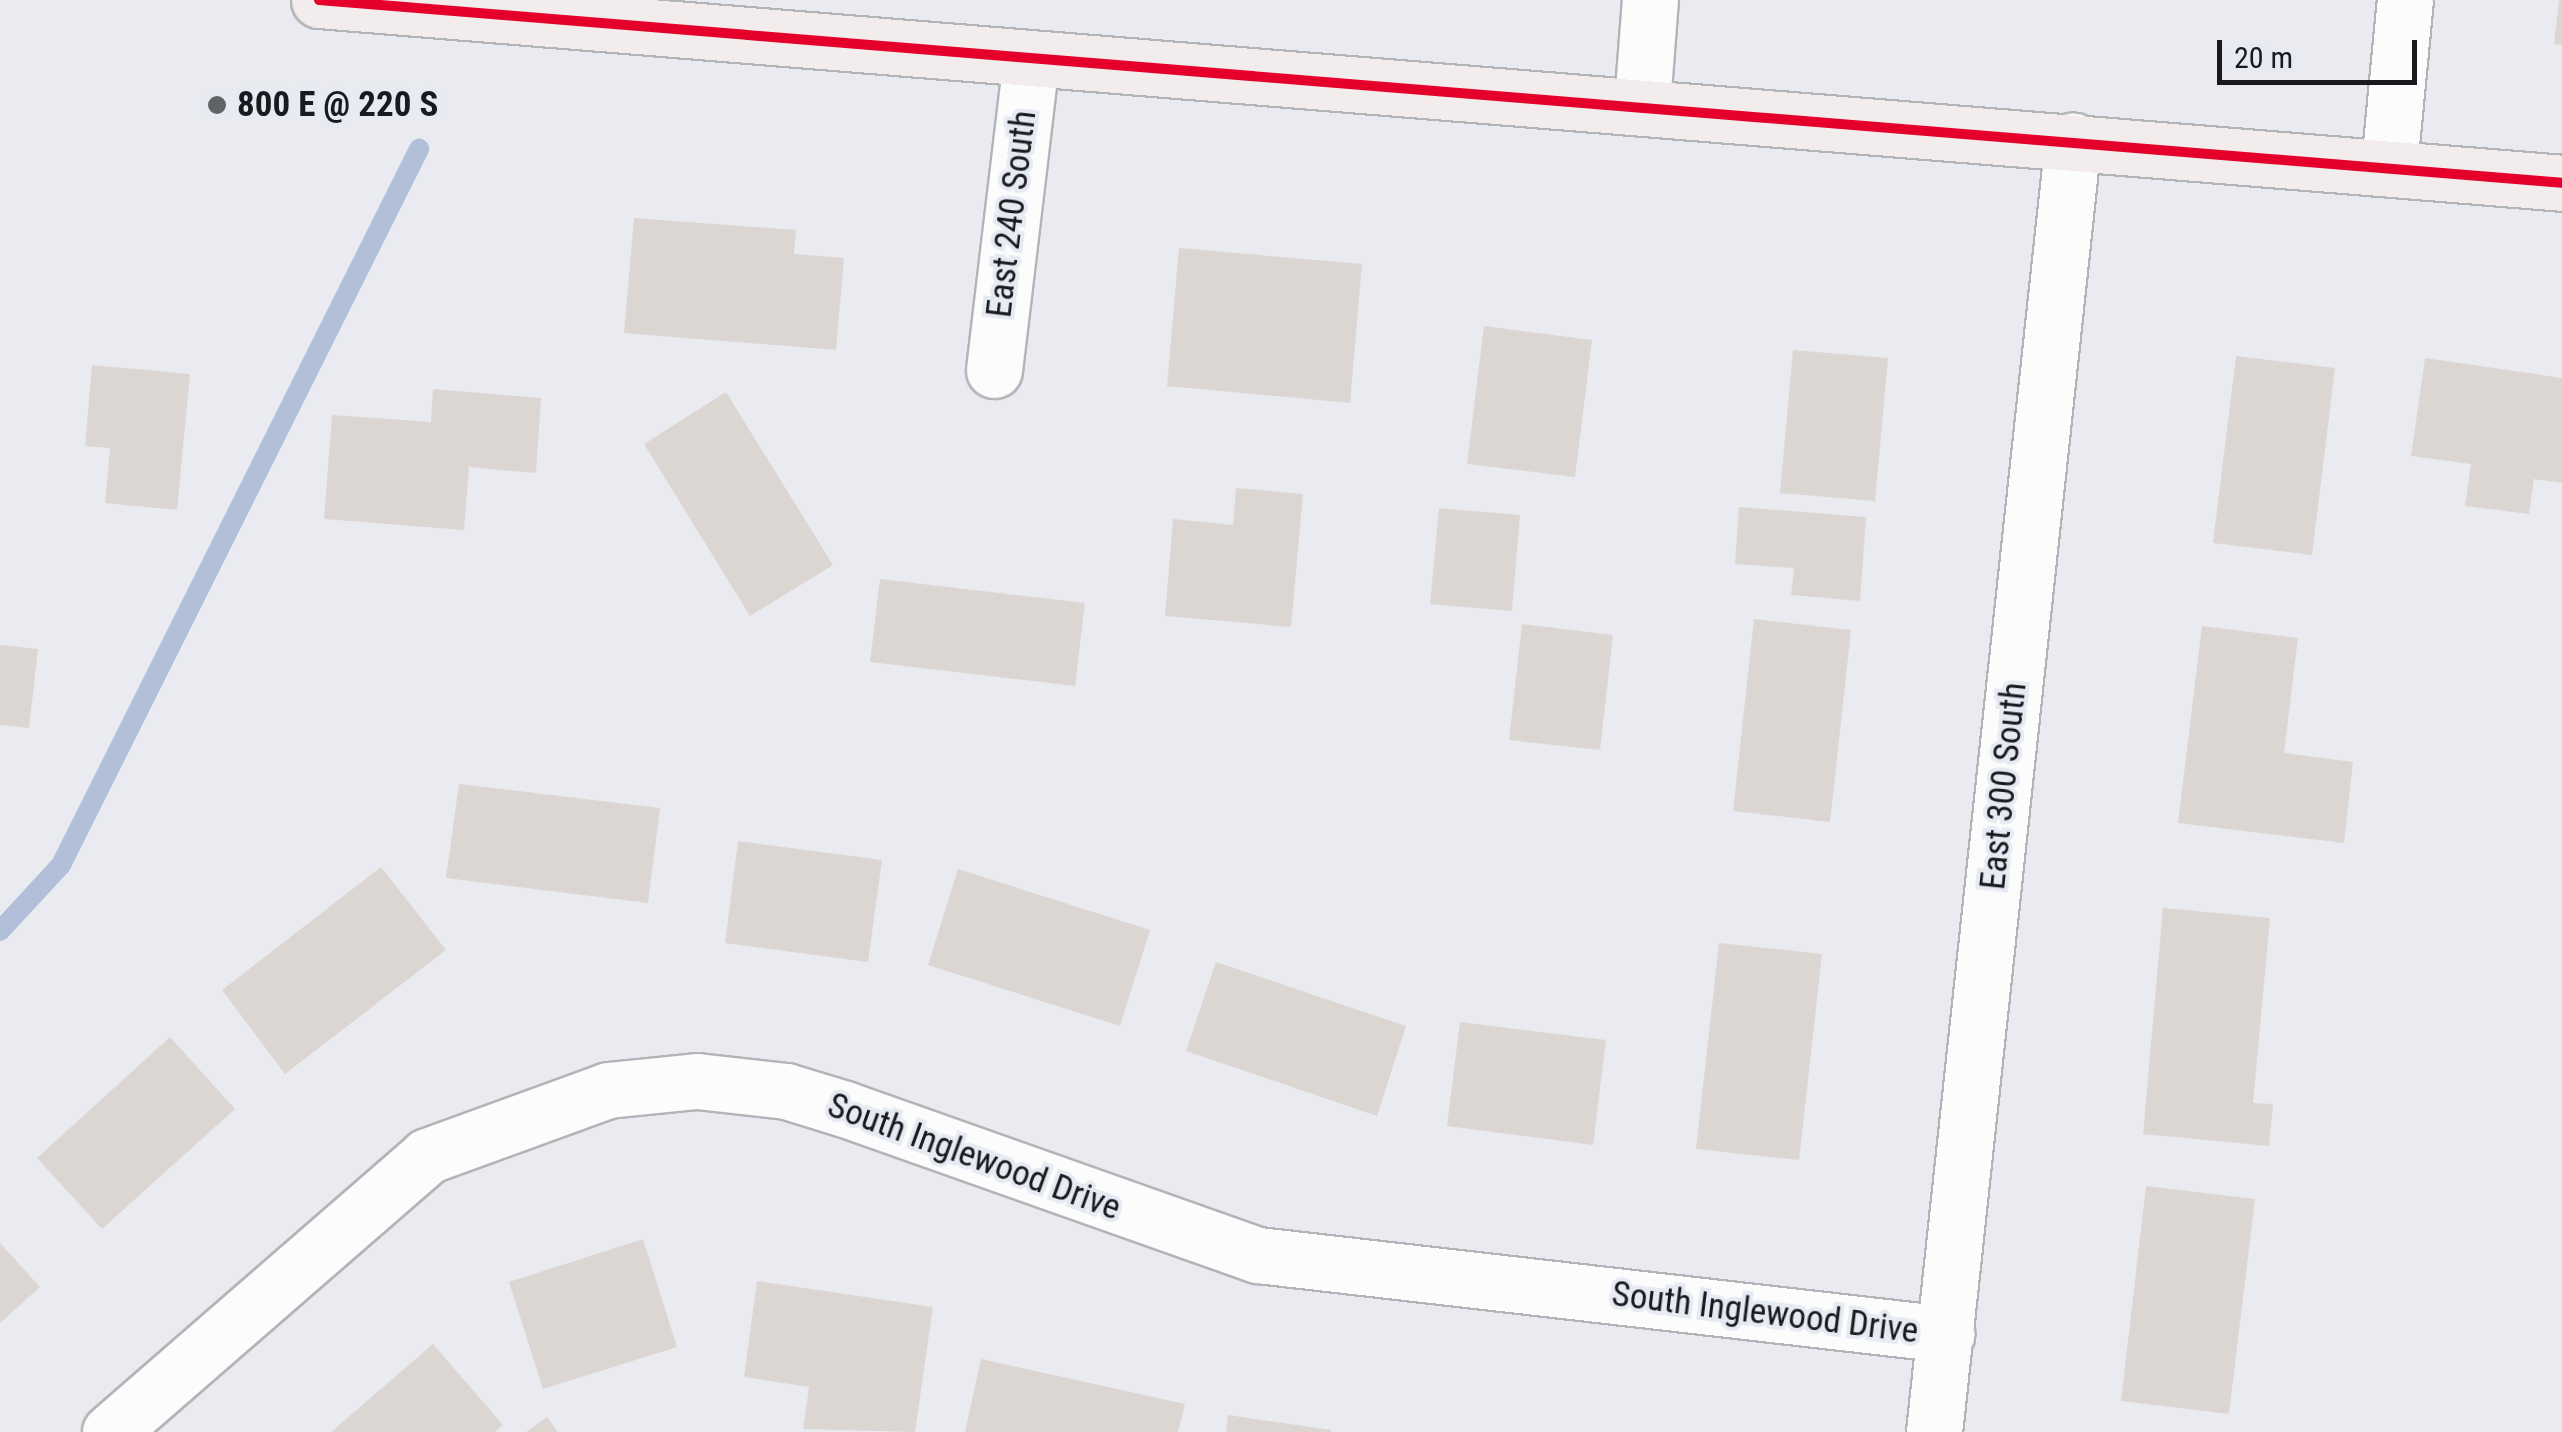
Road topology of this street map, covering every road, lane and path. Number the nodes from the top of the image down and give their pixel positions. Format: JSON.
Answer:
{"nodes":[{"id":1,"x":319,"y":0,"type":"edge"},
{"id":2,"x":1650,"y":0,"type":"edge"},
{"id":3,"x":2405,"y":0,"type":"edge"},
{"id":4,"x":1031,"y":58,"type":"junction"},
{"id":5,"x":1642,"y":103,"type":"junction"},
{"id":6,"x":2073,"y":140,"type":"junction"},
{"id":7,"x":2390,"y":165,"type":"junction"},
{"id":8,"x":2562,"y":183,"type":"edge"},
{"id":9,"x":994,"y":370,"type":"dead end"},
{"id":10,"x":1946,"y":1334,"type":"junction"},
{"id":11,"x":110,"y":1432,"type":"edge"},
{"id":12,"x":1934,"y":1432,"type":"edge"}],
"edges":[{"from":1,"to":4,"type":"main road"},
{"from":2,"to":5,"type":"street"},
{"from":3,"to":7,"type":"street"},
{"from":4,"to":5,"type":"main road"},
{"from":4,"to":9,"type":"street","name":"East 240 South"},
{"from":5,"to":6,"type":"main road"},
{"from":6,"to":7,"type":"main road"},
{"from":6,"to":10,"type":"street","name":"East 300 South"},
{"from":7,"to":8,"type":"main road"},
{"from":10,"to":11,"type":"street","name":"South Inglewood Drive"},
{"from":10,"to":12,"type":"street","name":"East 300 South"}]}
